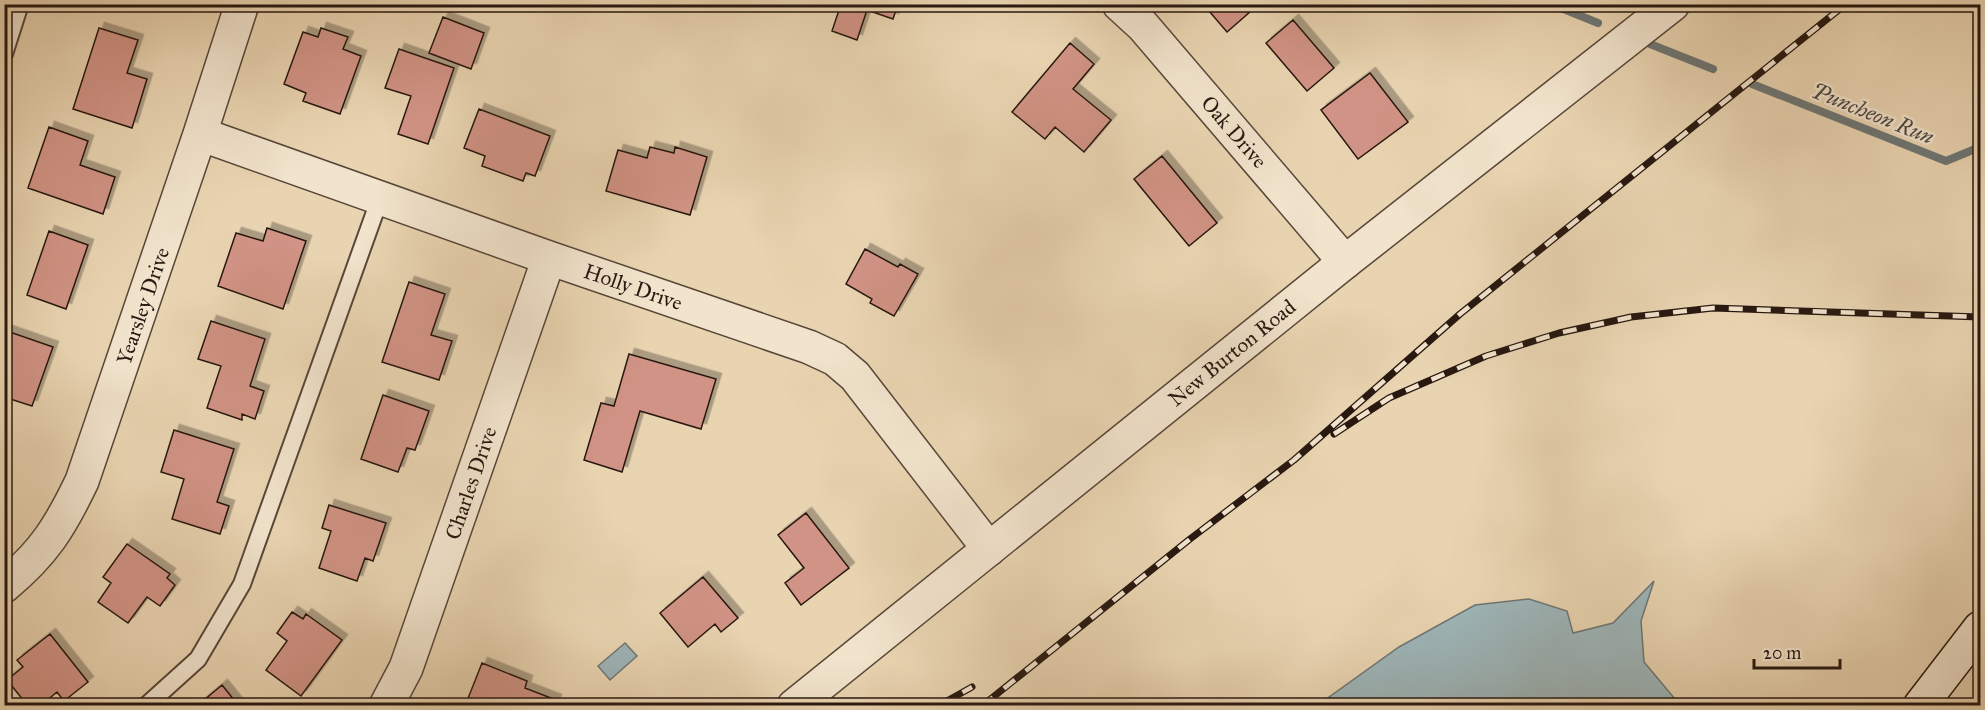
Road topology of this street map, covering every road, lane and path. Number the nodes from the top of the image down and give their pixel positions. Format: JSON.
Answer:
{"nodes":[{"id":1,"x":20,"y":4,"type":"edge"},
{"id":2,"x":242,"y":4,"type":"edge"},
{"id":3,"x":1119,"y":4,"type":"edge"},
{"id":4,"x":1673,"y":4,"type":"edge"},
{"id":5,"x":4,"y":54,"type":"edge"},
{"id":6,"x":201,"y":134,"type":"junction"},
{"id":7,"x":380,"y":198,"type":"junction"},
{"id":8,"x":549,"y":258,"type":"junction"},
{"id":9,"x":1345,"y":262,"type":"junction"},
{"id":10,"x":988,"y":549,"type":"junction"},
{"id":11,"x":4,"y":586,"type":"edge"},
{"id":12,"x":1980,"y":628,"type":"edge"},
{"id":13,"x":146,"y":705,"type":"edge"},
{"id":14,"x":386,"y":705,"type":"edge"},
{"id":15,"x":794,"y":705,"type":"edge"},
{"id":16,"x":1921,"y":705,"type":"edge"}],
"edges":[{"from":1,"to":5,"type":"lane"},
{"from":2,"to":6,"type":"street","name":"Yearsley Drive"},
{"from":3,"to":9,"type":"street","name":"Oak Drive"},
{"from":4,"to":9,"type":"street","name":"New Burton Road"},
{"from":6,"to":7,"type":"street","name":"Holly Drive"},
{"from":6,"to":11,"type":"street","name":"Yearsley Drive"},
{"from":7,"to":8,"type":"street","name":"Holly Drive"},
{"from":7,"to":13,"type":"lane"},
{"from":8,"to":10,"type":"street","name":"Holly Drive"},
{"from":8,"to":14,"type":"street","name":"Charles Drive"},
{"from":9,"to":10,"type":"street","name":"New Burton Road"},
{"from":10,"to":15,"type":"street","name":"New Burton Road"},
{"from":12,"to":16,"type":"street"}]}
